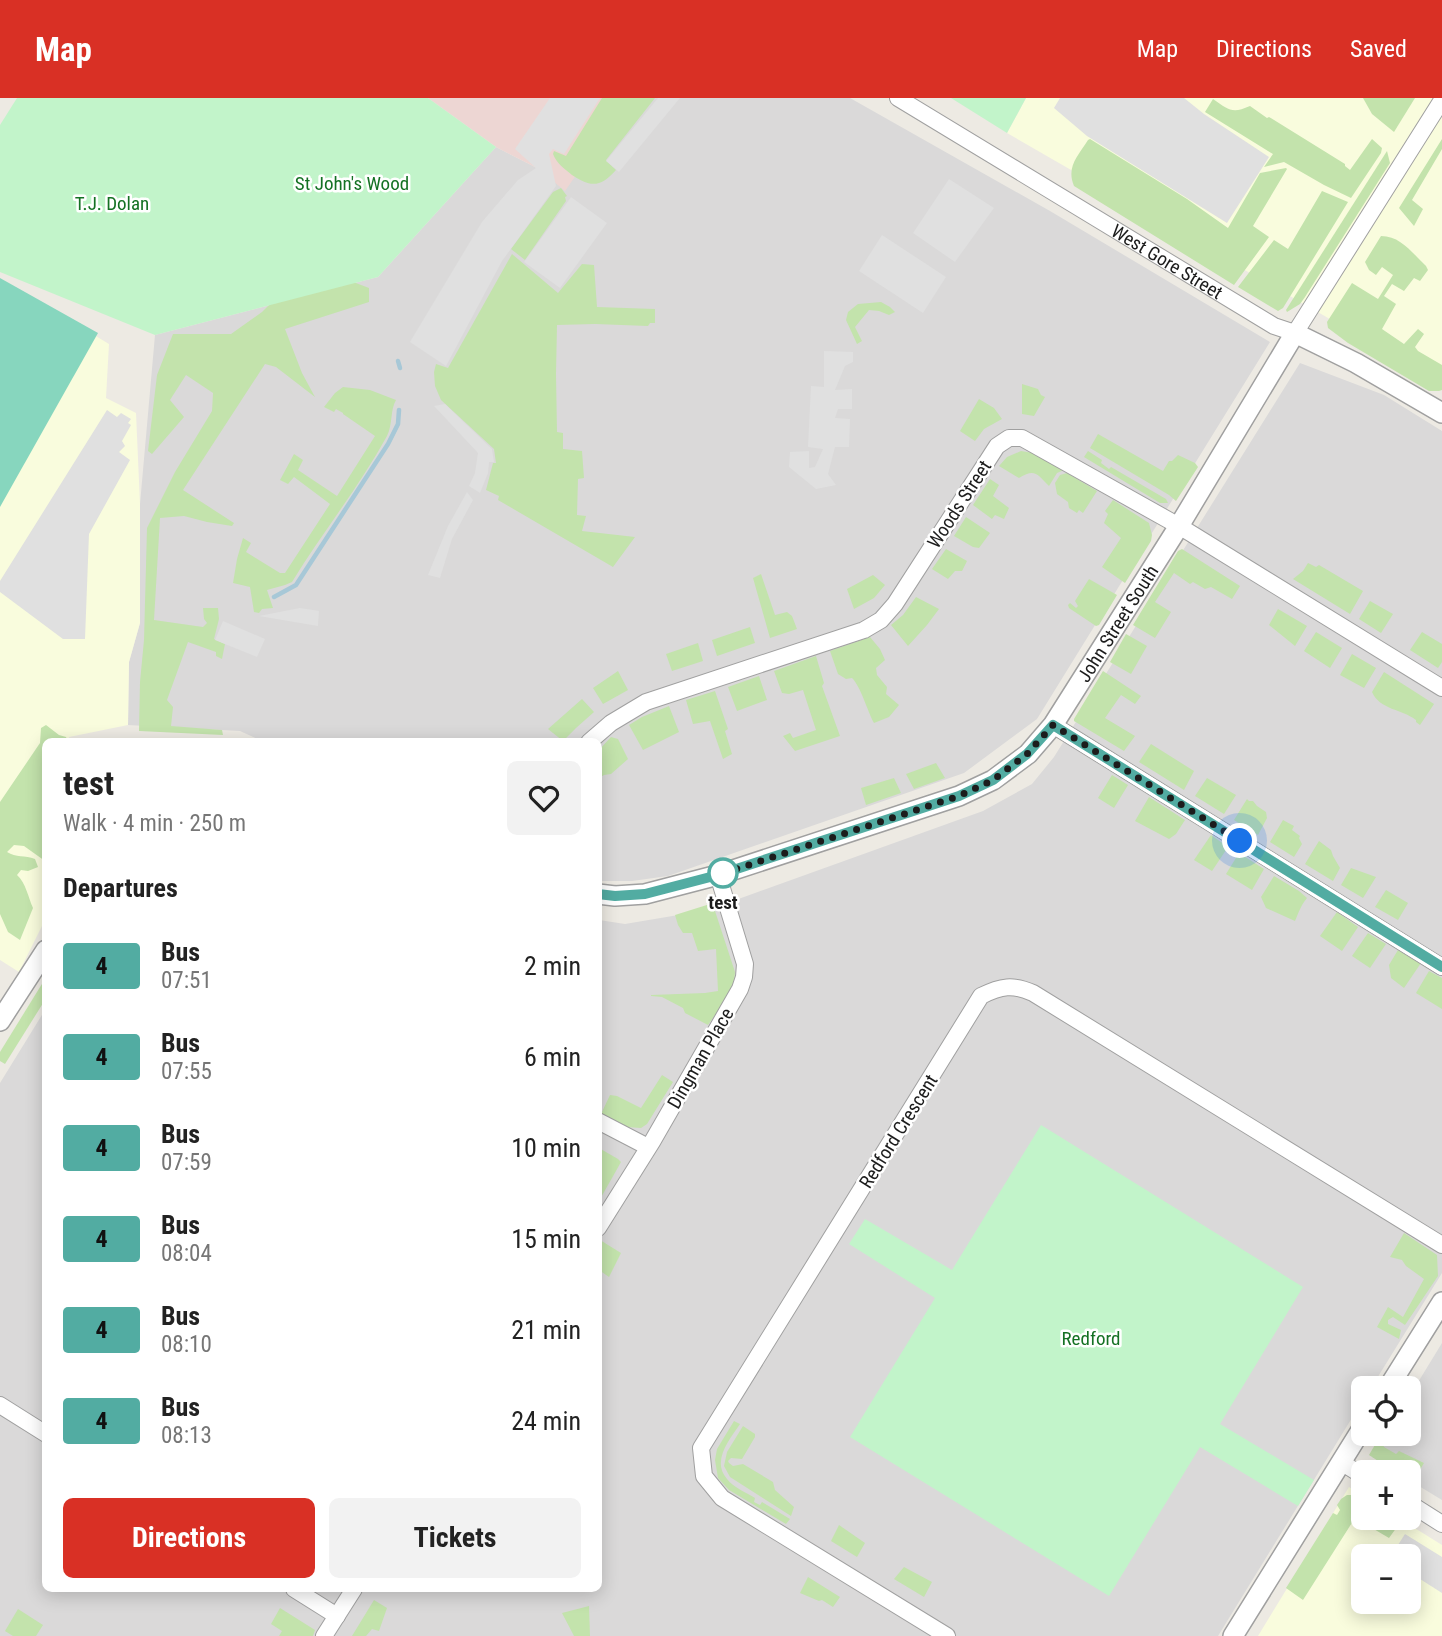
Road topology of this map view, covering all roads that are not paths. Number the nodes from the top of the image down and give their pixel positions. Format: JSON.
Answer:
{"nodes":[{"id":1,"x":898,"y":98,"type":"edge"},
{"id":2,"x":1442,"y":100,"type":"edge"},
{"id":3,"x":1294,"y":333,"type":"junction"},
{"id":4,"x":1442,"y":413,"type":"edge"},
{"id":5,"x":1179,"y":526,"type":"junction"},
{"id":6,"x":1442,"y":688,"type":"edge"},
{"id":7,"x":1053,"y":725,"type":"junction"},
{"id":8,"x":594,"y":738,"type":"edge"},
{"id":9,"x":718,"y":875,"type":"junction"},
{"id":10,"x":602,"y":894,"type":"edge"},
{"id":11,"x":42,"y":956,"type":"edge"},
{"id":12,"x":1442,"y":967,"type":"edge"},
{"id":13,"x":0,"y":1021,"type":"edge"},
{"id":14,"x":602,"y":1123,"type":"edge"},
{"id":15,"x":648,"y":1147,"type":"junction"},
{"id":16,"x":602,"y":1222,"type":"edge"},
{"id":17,"x":1442,"y":1245,"type":"edge"},
{"id":18,"x":1442,"y":1301,"type":"edge"},
{"id":19,"x":1395,"y":1376,"type":"edge"},
{"id":20,"x":0,"y":1405,"type":"edge"},
{"id":21,"x":42,"y":1431,"type":"edge"},
{"id":22,"x":1351,"y":1446,"type":"edge"},
{"id":23,"x":1341,"y":1462,"type":"junction"},
{"id":24,"x":1351,"y":1468,"type":"edge"},
{"id":25,"x":1421,"y":1511,"type":"edge"},
{"id":26,"x":1442,"y":1524,"type":"edge"},
{"id":27,"x":298,"y":1592,"type":"edge"},
{"id":28,"x":352,"y":1592,"type":"edge"},
{"id":29,"x":337,"y":1616,"type":"junction"},
{"id":30,"x":324,"y":1636,"type":"edge"},
{"id":31,"x":947,"y":1636,"type":"edge"},
{"id":32,"x":1233,"y":1636,"type":"edge"}],
"edges":[{"from":1,"to":3,"type":"street","name":"West Gore Street"},
{"from":2,"to":3,"type":"street","name":"John Street South"},
{"from":3,"to":4,"type":"street","name":"West Gore Street"},
{"from":3,"to":5,"type":"street","name":"John Street South"},
{"from":5,"to":6,"type":"street","name":"Woods Street"},
{"from":5,"to":7,"type":"street","name":"John Street South"},
{"from":5,"to":8,"type":"street","name":"Woods Street"},
{"from":7,"to":9,"type":"street","name":"John Street South"},
{"from":7,"to":12,"type":"street"},
{"from":9,"to":10,"type":"street","name":"John Street South"},
{"from":9,"to":15,"type":"street","name":"Dingman Place"},
{"from":11,"to":13,"type":"street"},
{"from":14,"to":15,"type":"street"},
{"from":15,"to":16,"type":"street","name":"Dingman Place"},
{"from":17,"to":31,"type":"street","name":"Redford Crescent"},
{"from":18,"to":19,"type":"street"},
{"from":20,"to":21,"type":"street"},
{"from":22,"to":23,"type":"street"},
{"from":23,"to":24,"type":"street"},
{"from":23,"to":32,"type":"street"},
{"from":25,"to":26,"type":"street"},
{"from":27,"to":29,"type":"street"},
{"from":28,"to":29,"type":"street"},
{"from":29,"to":30,"type":"street"}]}
